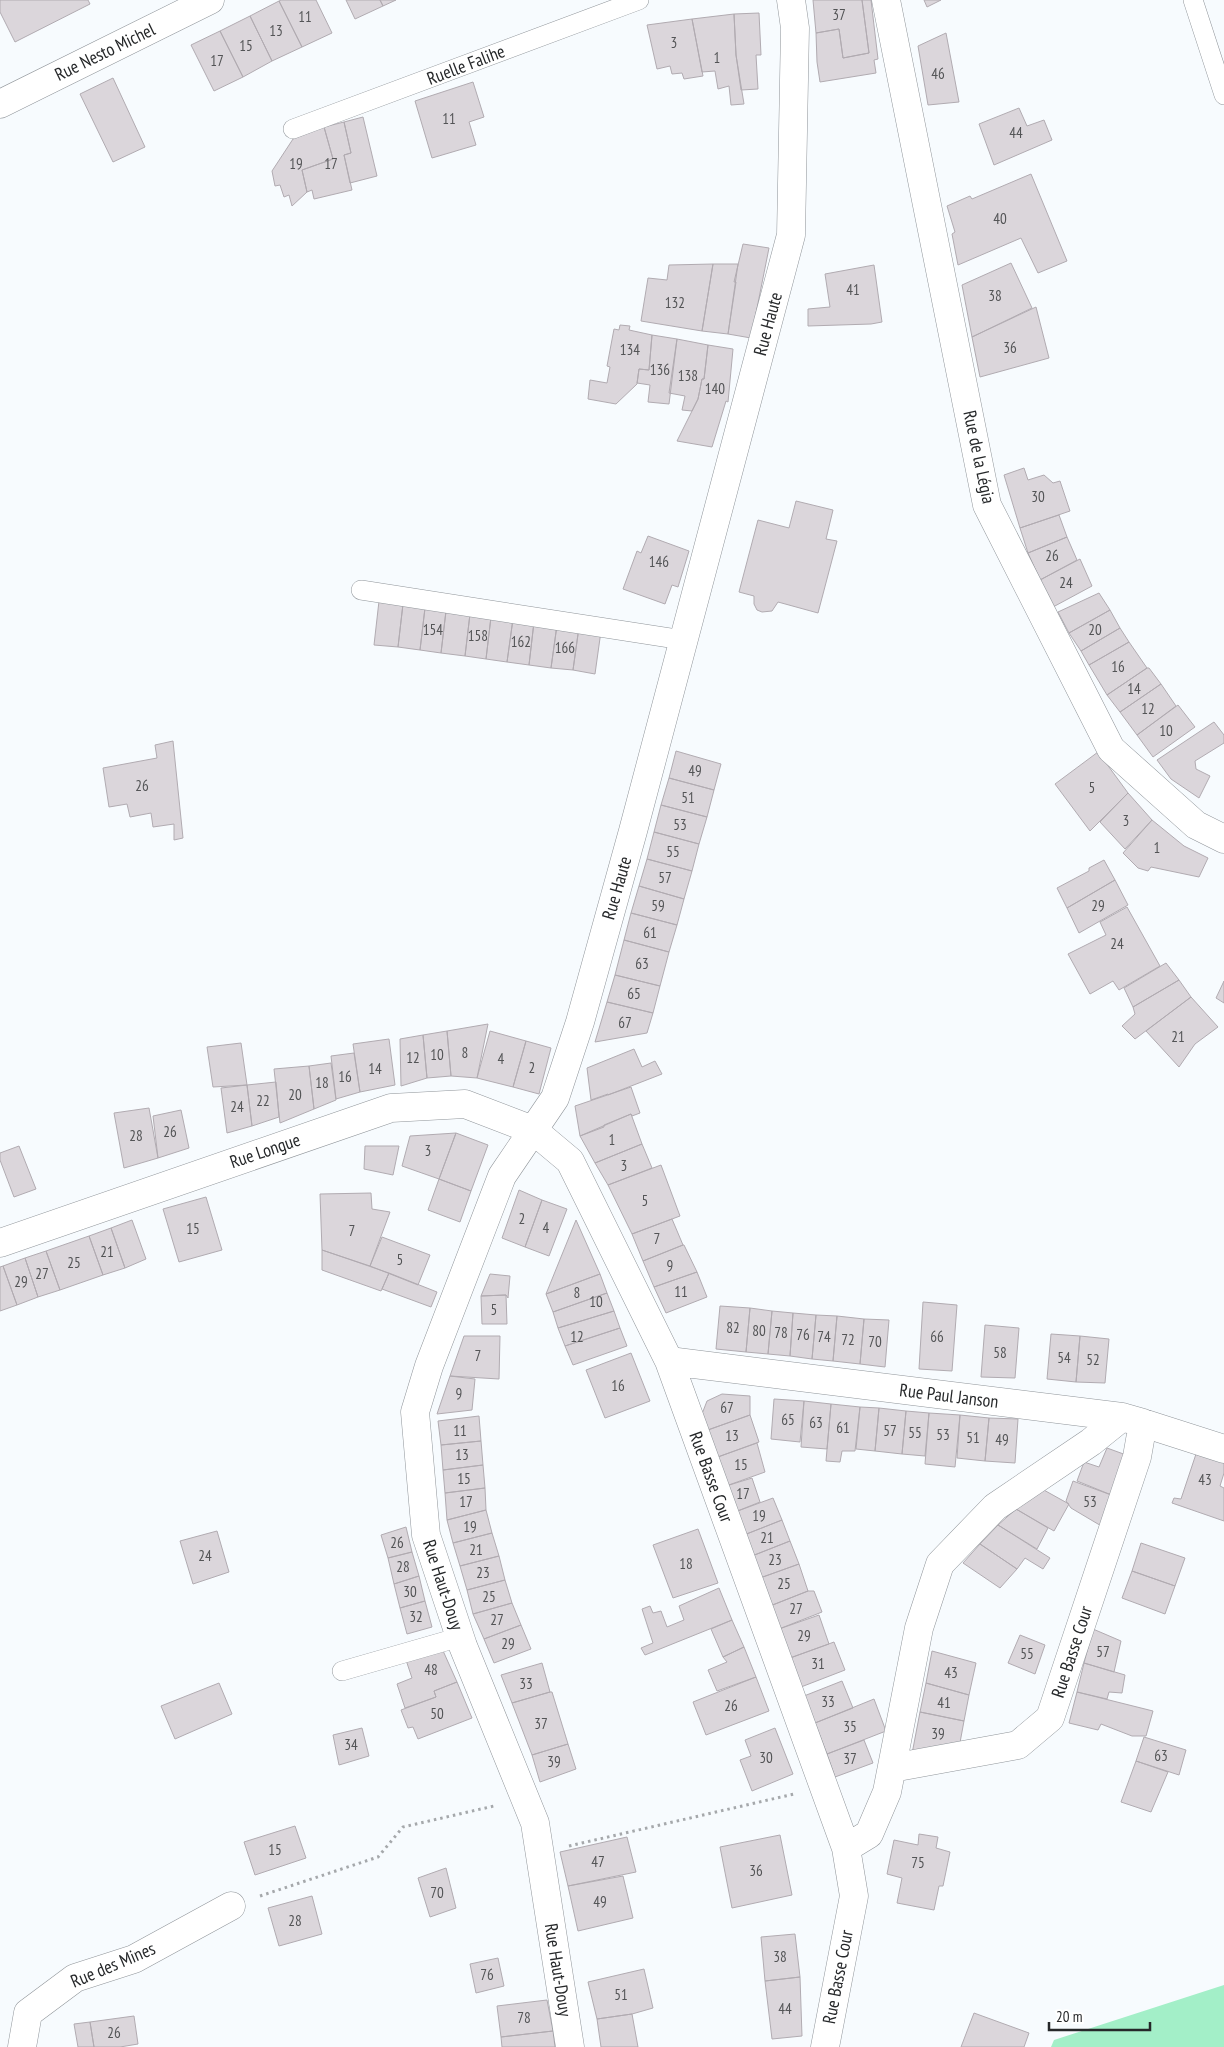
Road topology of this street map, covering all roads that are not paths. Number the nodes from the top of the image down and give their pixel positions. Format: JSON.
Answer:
{"nodes":[{"id":1,"x":210,"y":0,"type":"edge"},
{"id":2,"x":639,"y":0,"type":"edge"},
{"id":3,"x":791,"y":0,"type":"edge"},
{"id":4,"x":886,"y":0,"type":"edge"},
{"id":5,"x":1192,"y":0,"type":"edge"},
{"id":6,"x":1224,"y":96,"type":"edge"},
{"id":7,"x":0,"y":104,"type":"edge"},
{"id":8,"x":293,"y":130,"type":"dead end"},
{"id":9,"x":361,"y":590,"type":"dead end"},
{"id":10,"x":684,"y":640,"type":"junction"},
{"id":11,"x":1224,"y":838,"type":"edge"},
{"id":12,"x":533,"y":1130,"type":"junction"},
{"id":13,"x":0,"y":1243,"type":"edge"},
{"id":14,"x":669,"y":1361,"type":"junction"},
{"id":15,"x":1132,"y":1420,"type":"junction"},
{"id":16,"x":1224,"y":1449,"type":"edge"},
{"id":17,"x":460,"y":1637,"type":"junction"},
{"id":18,"x":342,"y":1671,"type":"dead end"},
{"id":19,"x":892,"y":1768,"type":"junction"},
{"id":20,"x":846,"y":1848,"type":"junction"},
{"id":21,"x":231,"y":1906,"type":"road end"},
{"id":22,"x":22,"y":2047,"type":"edge"},
{"id":23,"x":570,"y":2047,"type":"edge"},
{"id":24,"x":825,"y":2047,"type":"edge"}],
"edges":[{"from":1,"to":7,"type":"street","name":"Rue Nesto Michel"},
{"from":2,"to":8,"type":"lane","name":"Ruelle Falihe"},
{"from":3,"to":10,"type":"street","name":"Rue Haute"},
{"from":4,"to":11,"type":"street","name":"Rue de la Légia"},
{"from":5,"to":6,"type":"lane"},
{"from":9,"to":10,"type":"lane"},
{"from":10,"to":12,"type":"street","name":"Rue Haute"},
{"from":12,"to":13,"type":"street","name":"Rue Longue"},
{"from":12,"to":14,"type":"street","name":"Rue Basse Cour"},
{"from":12,"to":17,"type":"street","name":"Rue Haut-Douy"},
{"from":14,"to":15,"type":"street","name":"Rue Paul Janson"},
{"from":14,"to":20,"type":"street","name":"Rue Basse Cour"},
{"from":15,"to":16,"type":"street","name":"Rue Paul Janson"},
{"from":15,"to":19,"type":"street"},
{"from":15,"to":19,"type":"street","name":"Rue Basse Cour"},
{"from":17,"to":18,"type":"lane"},
{"from":17,"to":23,"type":"street","name":"Rue Haut-Douy"},
{"from":19,"to":20,"type":"street"},
{"from":20,"to":24,"type":"street","name":"Rue Basse Cour"},
{"from":21,"to":22,"type":"street","name":"Rue des Mines"}]}
